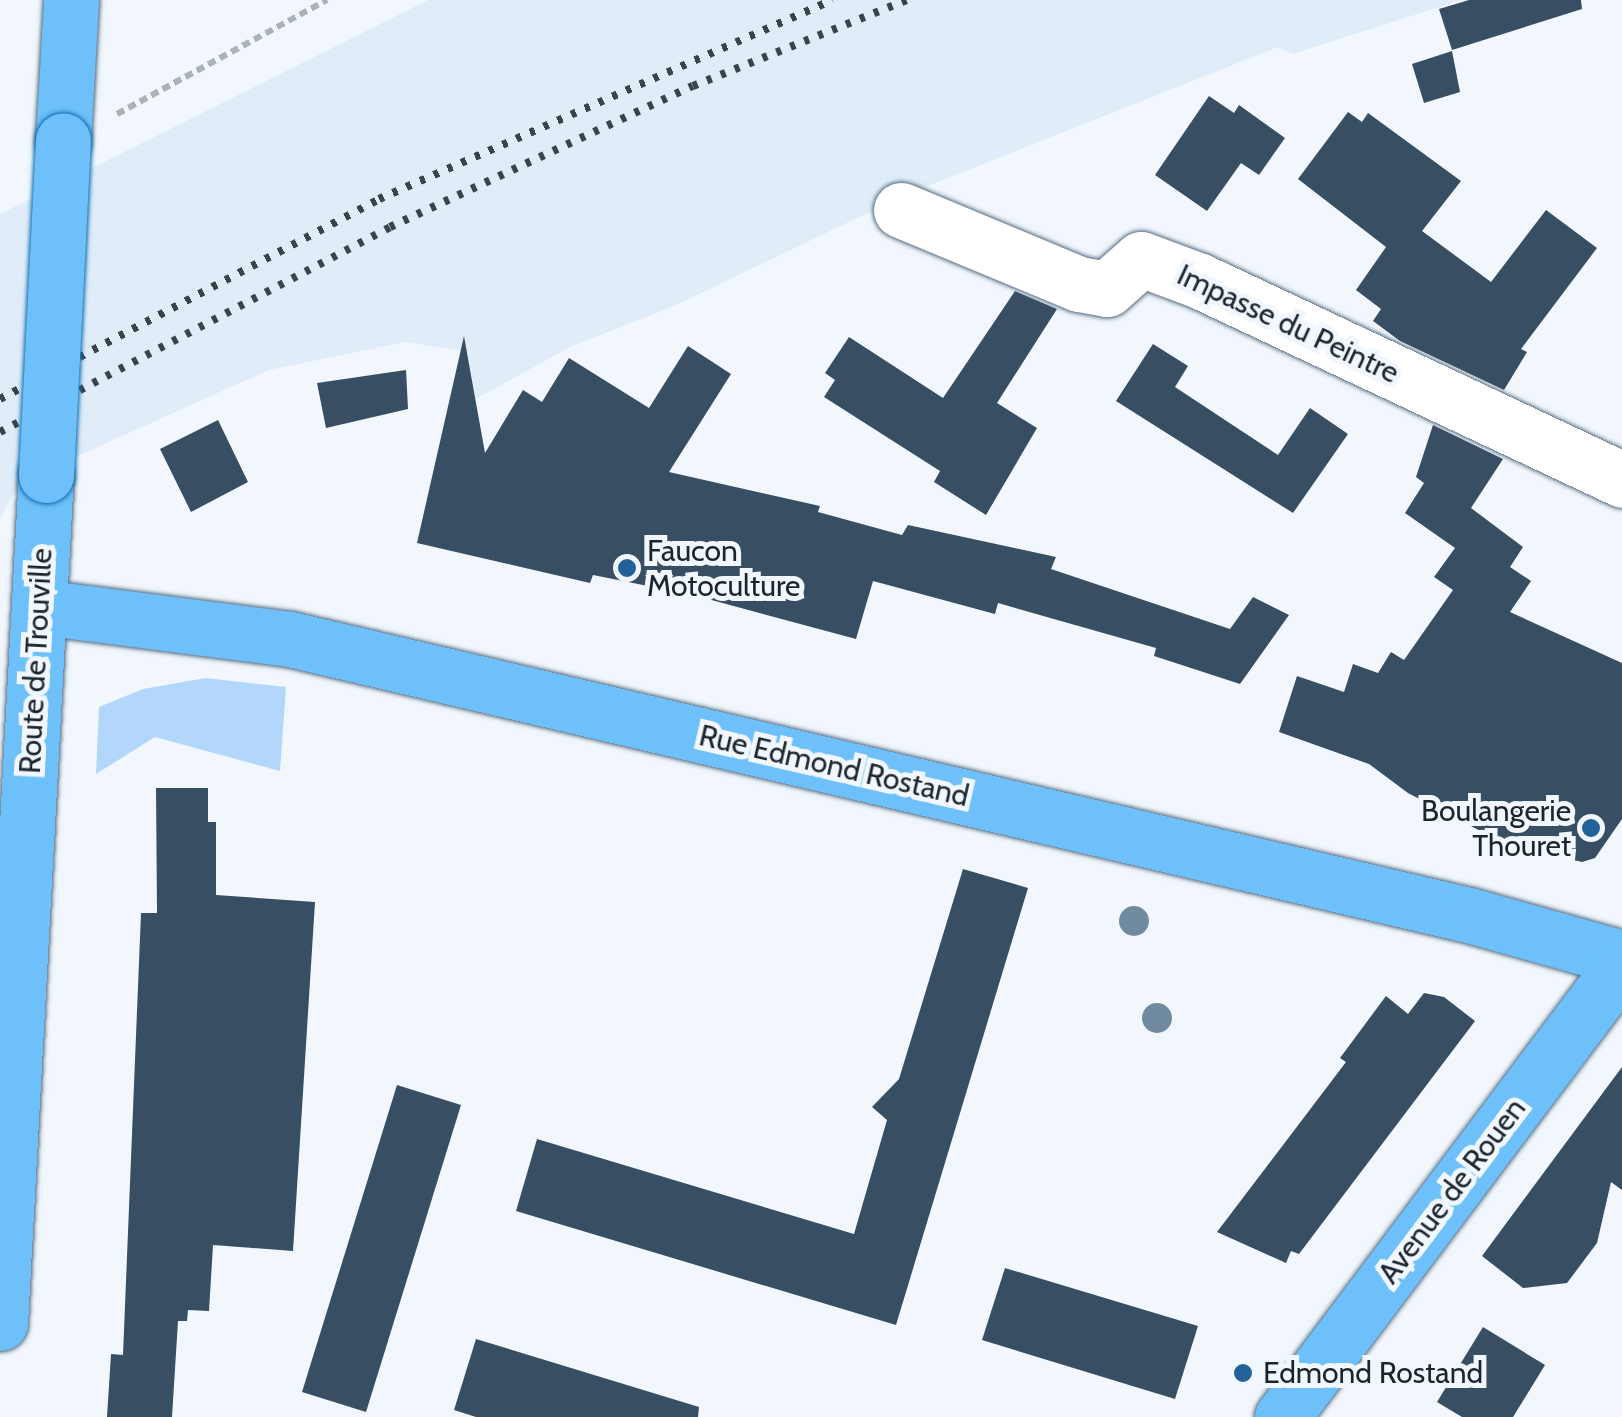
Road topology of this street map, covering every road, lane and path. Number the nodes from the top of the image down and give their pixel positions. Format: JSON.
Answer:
{"nodes":[{"id":1,"x":70,"y":0,"type":"edge"},
{"id":2,"x":327,"y":0,"type":"edge"},
{"id":3,"x":63,"y":140,"type":"junction"},
{"id":4,"x":901,"y":210,"type":"dead end"},
{"id":5,"x":1622,"y":480,"type":"edge"},
{"id":6,"x":40,"y":607,"type":"junction"},
{"id":7,"x":1622,"y":961,"type":"edge"},
{"id":8,"x":0,"y":1323,"type":"edge"},
{"id":9,"x":1282,"y":1417,"type":"edge"}],
"edges":[{"from":1,"to":3,"type":"main road","name":"Route de Trouville"},
{"from":2,"to":3,"type":"path"},
{"from":3,"to":6,"type":"main road","name":"Route de Trouville","bridge":true},
{"from":4,"to":5,"type":"street","name":"Impasse du Peintre"},
{"from":6,"to":7,"type":"main road","name":"Rue Edmond Rostand"},
{"from":6,"to":8,"type":"main road","name":"Route de Trouville"},
{"from":7,"to":9,"type":"main road","name":"Avenue de Rouen"}]}
